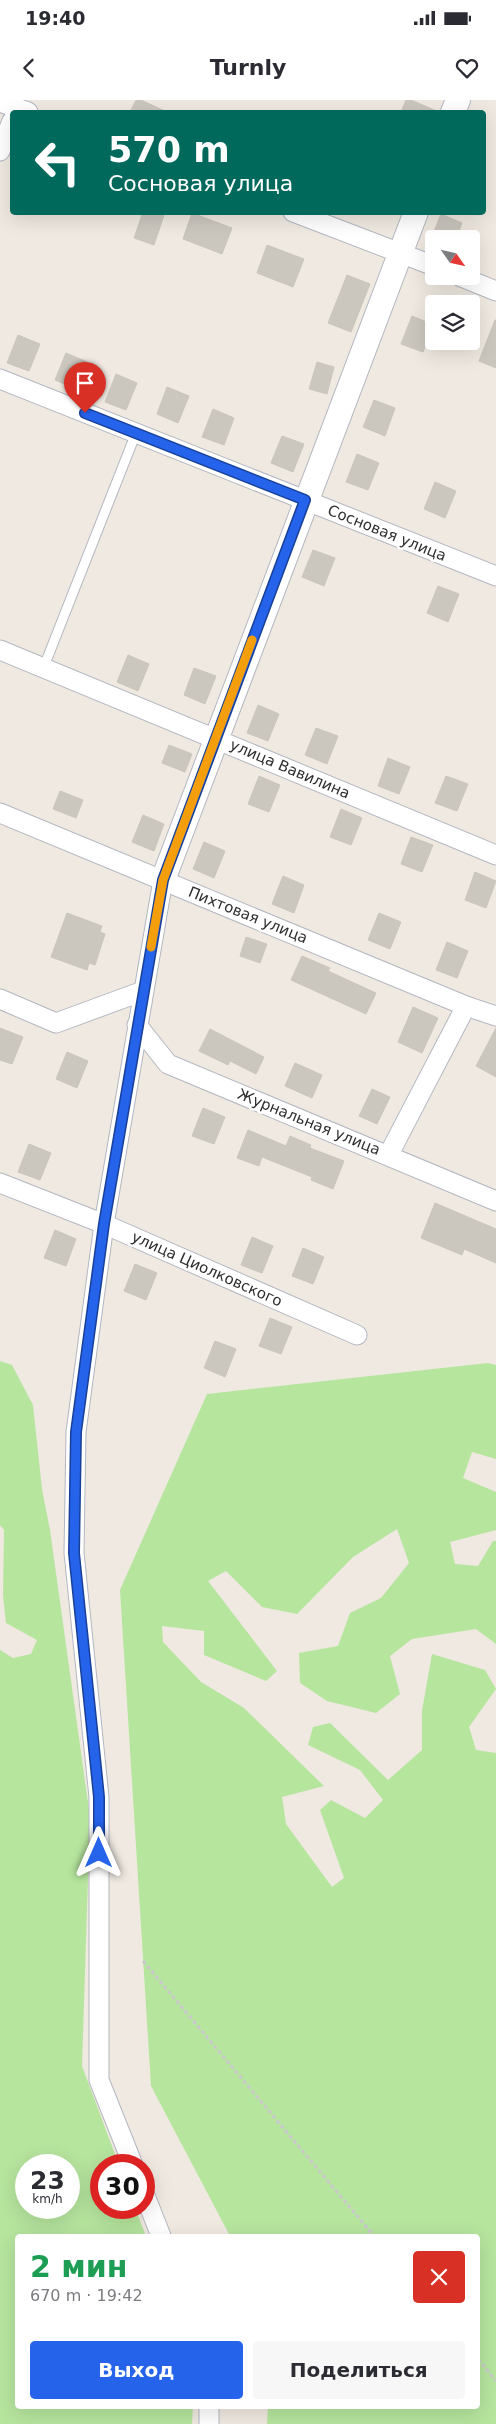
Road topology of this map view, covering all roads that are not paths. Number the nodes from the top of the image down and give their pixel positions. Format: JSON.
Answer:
{"nodes":[{"id":1,"x":0,"y":102,"type":"edge"},
{"id":2,"x":17,"y":110,"type":"edge"},
{"id":3,"x":10,"y":130,"type":"edge"},
{"id":4,"x":0,"y":151,"type":"edge"},
{"id":5,"x":301,"y":215,"type":"edge"},
{"id":6,"x":415,"y":215,"type":"edge"},
{"id":7,"x":401,"y":253,"type":"junction"},
{"id":8,"x":425,"y":262,"type":"edge"},
{"id":9,"x":480,"y":285,"type":"edge"},
{"id":10,"x":496,"y":291,"type":"edge"},
{"id":11,"x":0,"y":379,"type":"edge"},
{"id":12,"x":136,"y":433,"type":"junction"},
{"id":13,"x":305,"y":500,"type":"junction"},
{"id":14,"x":496,"y":576,"type":"edge"},
{"id":15,"x":0,"y":650,"type":"edge"},
{"id":16,"x":43,"y":668,"type":"junction"},
{"id":17,"x":215,"y":738,"type":"junction"},
{"id":18,"x":0,"y":813,"type":"edge"},
{"id":19,"x":496,"y":855,"type":"edge"},
{"id":20,"x":163,"y":880,"type":"junction"},
{"id":21,"x":143,"y":991,"type":"junction"},
{"id":22,"x":0,"y":1000,"type":"edge"},
{"id":23,"x":466,"y":1006,"type":"junction"},
{"id":24,"x":496,"y":1016,"type":"edge"},
{"id":25,"x":137,"y":1025,"type":"junction"},
{"id":26,"x":389,"y":1154,"type":"junction"},
{"id":27,"x":0,"y":1183,"type":"edge"},
{"id":28,"x":496,"y":1201,"type":"edge"},
{"id":29,"x":104,"y":1224,"type":"junction"},
{"id":30,"x":357,"y":1335,"type":"dead end"},
{"id":31,"x":129,"y":2154,"type":"edge"},
{"id":32,"x":154,"y":2219,"type":"edge"},
{"id":33,"x":160,"y":2234,"type":"edge"},
{"id":34,"x":209,"y":2409,"type":"edge"},
{"id":35,"x":209,"y":2424,"type":"edge"}],
"edges":[{"from":1,"to":2,"type":"street"},
{"from":3,"to":4,"type":"street"},
{"from":5,"to":7,"type":"street"},
{"from":6,"to":7,"type":"street"},
{"from":7,"to":8,"type":"street"},
{"from":7,"to":13,"type":"street"},
{"from":9,"to":10,"type":"street"},
{"from":11,"to":12,"type":"street","name":"Сосновая улица"},
{"from":12,"to":13,"type":"street","name":"Сосновая улица"},
{"from":12,"to":16,"type":"lane"},
{"from":13,"to":14,"type":"street","name":"Сосновая улица"},
{"from":13,"to":17,"type":"street"},
{"from":15,"to":16,"type":"street","name":"улица Вавилина"},
{"from":16,"to":17,"type":"street","name":"улица Вавилина"},
{"from":17,"to":19,"type":"street","name":"улица Вавилина"},
{"from":17,"to":20,"type":"street"},
{"from":18,"to":20,"type":"street","name":"Пихтовая улица"},
{"from":20,"to":21,"type":"street"},
{"from":20,"to":23,"type":"street","name":"Пихтовая улица"},
{"from":21,"to":22,"type":"street"},
{"from":21,"to":25,"type":"street"},
{"from":23,"to":24,"type":"street","name":"Пихтовая улица"},
{"from":23,"to":26,"type":"street"},
{"from":25,"to":26,"type":"street","name":"Журнальная улица"},
{"from":25,"to":29,"type":"street"},
{"from":26,"to":28,"type":"street","name":"Журнальная улица"},
{"from":27,"to":29,"type":"street","name":"улица Циолковского"},
{"from":29,"to":30,"type":"street","name":"улица Циолковского"},
{"from":29,"to":31,"type":"street"},
{"from":32,"to":33,"type":"street"},
{"from":34,"to":35,"type":"street"}]}
